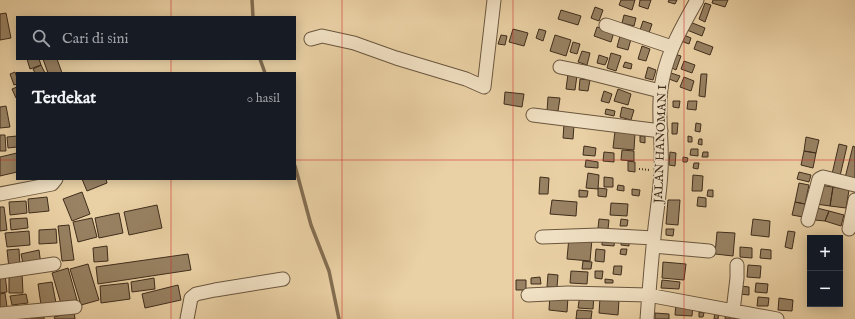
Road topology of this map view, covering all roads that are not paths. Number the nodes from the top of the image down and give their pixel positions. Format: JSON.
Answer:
{"nodes":[{"id":1,"x":494,"y":0,"type":"edge"},
{"id":2,"x":697,"y":0,"type":"edge"},
{"id":3,"x":606,"y":25,"type":"dead end"},
{"id":4,"x":311,"y":39,"type":"dead end"},
{"id":5,"x":672,"y":47,"type":"junction"},
{"id":6,"x":560,"y":67,"type":"dead end"},
{"id":7,"x":660,"y":92,"type":"junction"},
{"id":8,"x":533,"y":116,"type":"dead end"},
{"id":9,"x":661,"y":131,"type":"junction"},
{"id":10,"x":55,"y":180,"type":"edge"},
{"id":11,"x":855,"y":185,"type":"edge"},
{"id":12,"x":0,"y":194,"type":"edge"},
{"id":13,"x":855,"y":200,"type":"edge"},
{"id":14,"x":808,"y":220,"type":"dead end"},
{"id":15,"x":849,"y":229,"type":"dead end"},
{"id":16,"x":542,"y":237,"type":"dead end"},
{"id":17,"x":653,"y":242,"type":"junction"},
{"id":18,"x":709,"y":251,"type":"dead end"},
{"id":19,"x":54,"y":264,"type":"dead end"},
{"id":20,"x":737,"y":265,"type":"dead end"},
{"id":21,"x":0,"y":272,"type":"edge"},
{"id":22,"x":283,"y":280,"type":"dead end"},
{"id":23,"x":528,"y":295,"type":"dead end"},
{"id":24,"x":648,"y":295,"type":"junction"},
{"id":25,"x":74,"y":307,"type":"dead end"},
{"id":26,"x":733,"y":311,"type":"junction"},
{"id":27,"x":0,"y":314,"type":"edge"},
{"id":28,"x":187,"y":319,"type":"edge"},
{"id":29,"x":648,"y":319,"type":"edge"},
{"id":30,"x":773,"y":319,"type":"edge"},
{"id":31,"x":777,"y":319,"type":"edge"}],
"edges":[{"from":1,"to":4,"type":"street"},
{"from":2,"to":5,"type":"street","name":"JALAN HANOMAN I"},
{"from":3,"to":5,"type":"street"},
{"from":5,"to":7,"type":"street","name":"JALAN HANOMAN I"},
{"from":6,"to":7,"type":"street"},
{"from":7,"to":9,"type":"street","name":"JALAN HANOMAN I"},
{"from":8,"to":9,"type":"street"},
{"from":9,"to":17,"type":"street","name":"JALAN HANOMAN I"},
{"from":10,"to":12,"type":"street"},
{"from":11,"to":14,"type":"street"},
{"from":13,"to":15,"type":"street"},
{"from":16,"to":17,"type":"street"},
{"from":17,"to":18,"type":"street"},
{"from":17,"to":24,"type":"street","name":"JALAN HANOMAN I"},
{"from":19,"to":21,"type":"street"},
{"from":20,"to":26,"type":"street"},
{"from":22,"to":28,"type":"street"},
{"from":23,"to":24,"type":"street"},
{"from":24,"to":26,"type":"street"},
{"from":24,"to":29,"type":"street","name":"JALAN HANOMAN I"},
{"from":25,"to":27,"type":"street"},
{"from":26,"to":30,"type":"street"},
{"from":30,"to":31,"type":"street"}]}
